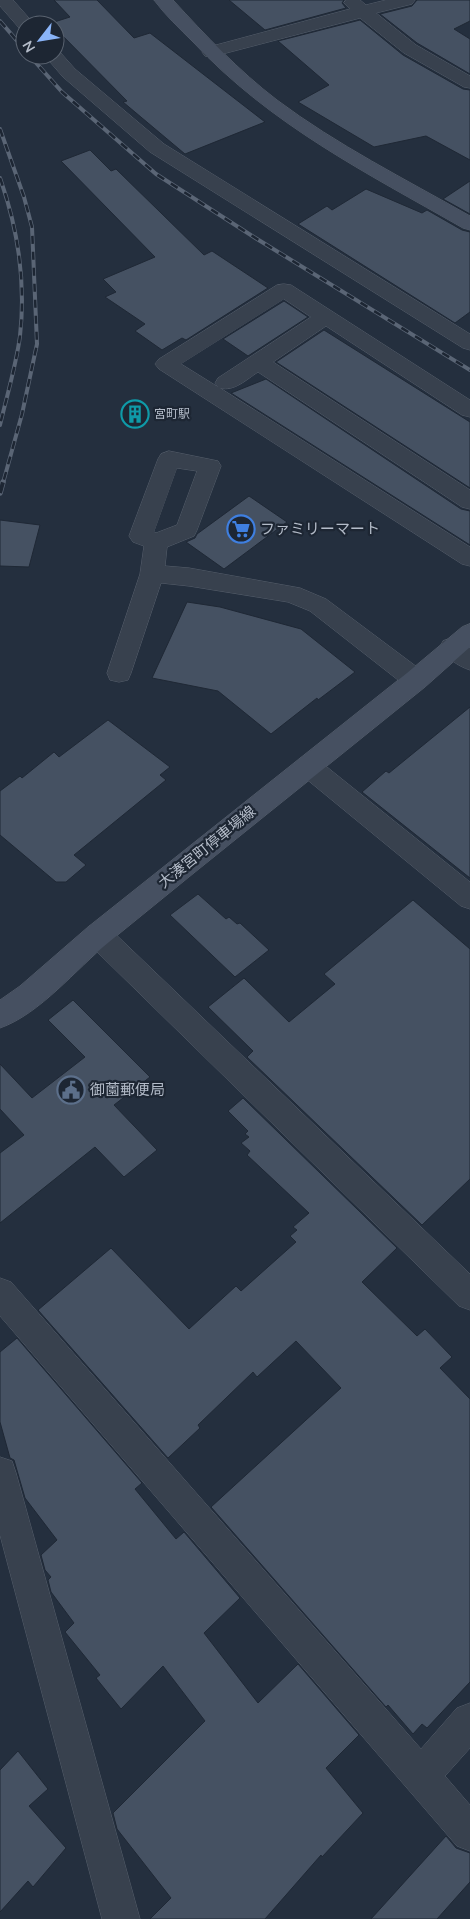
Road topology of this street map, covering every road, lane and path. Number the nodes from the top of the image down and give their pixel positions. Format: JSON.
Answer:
{"nodes":[{"id":1,"x":26,"y":0,"type":"edge"},
{"id":2,"x":163,"y":0,"type":"edge"},
{"id":3,"x":406,"y":0,"type":"edge"},
{"id":4,"x":356,"y":5,"type":"edge"},
{"id":5,"x":5,"y":6,"type":"edge"},
{"id":6,"x":15,"y":15,"type":"edge"},
{"id":7,"x":211,"y":52,"type":"junction"},
{"id":8,"x":62,"y":65,"type":"edge"},
{"id":9,"x":470,"y":83,"type":"edge"},
{"id":10,"x":470,"y":224,"type":"edge"},
{"id":11,"x":325,"y":317,"type":"junction"},
{"id":12,"x":470,"y":343,"type":"edge"},
{"id":13,"x":258,"y":362,"type":"junction"},
{"id":14,"x":226,"y":383,"type":"dead end"},
{"id":15,"x":470,"y":410,"type":"edge"},
{"id":16,"x":470,"y":501,"type":"edge"},
{"id":17,"x":156,"y":542,"type":"dead end"},
{"id":18,"x":470,"y":558,"type":"edge"},
{"id":19,"x":152,"y":574,"type":"junction"},
{"id":20,"x":464,"y":647,"type":"edge"},
{"id":21,"x":120,"y":673,"type":"dead end"},
{"id":22,"x":416,"y":680,"type":"junction"},
{"id":23,"x":308,"y":766,"type":"junction"},
{"id":24,"x":470,"y":898,"type":"edge"},
{"id":25,"x":98,"y":935,"type":"junction"},
{"id":26,"x":0,"y":1016,"type":"edge"},
{"id":27,"x":0,"y":1293,"type":"edge"},
{"id":28,"x":470,"y":1295,"type":"edge"},
{"id":29,"x":0,"y":1473,"type":"edge"},
{"id":30,"x":470,"y":1721,"type":"edge"},
{"id":31,"x":421,"y":1776,"type":"junction"},
{"id":32,"x":470,"y":1833,"type":"edge"},
{"id":33,"x":121,"y":1919,"type":"edge"}],
"edges":[{"from":1,"to":5,"type":"street"},
{"from":2,"to":7,"type":"street"},
{"from":3,"to":4,"type":"street"},
{"from":4,"to":7,"type":"street"},
{"from":4,"to":9,"type":"street"},
{"from":5,"to":6,"type":"street"},
{"from":7,"to":10,"type":"street"},
{"from":8,"to":12,"type":"street"},
{"from":11,"to":13,"type":"street"},
{"from":11,"to":15,"type":"street"},
{"from":11,"to":18,"type":"street"},
{"from":13,"to":14,"type":"street"},
{"from":13,"to":16,"type":"street"},
{"from":17,"to":19,"type":"street"},
{"from":19,"to":21,"type":"street"},
{"from":19,"to":22,"type":"street"},
{"from":20,"to":22,"type":"street","name":"大湊宮町停車場線"},
{"from":22,"to":23,"type":"street","name":"大湊宮町停車場線"},
{"from":23,"to":24,"type":"street"},
{"from":23,"to":25,"type":"street","name":"大湊宮町停車場線"},
{"from":25,"to":26,"type":"street","name":"大湊宮町停車場線"},
{"from":25,"to":28,"type":"street"},
{"from":27,"to":31,"type":"street"},
{"from":29,"to":33,"type":"street"},
{"from":30,"to":31,"type":"street"},
{"from":31,"to":32,"type":"street"}]}
